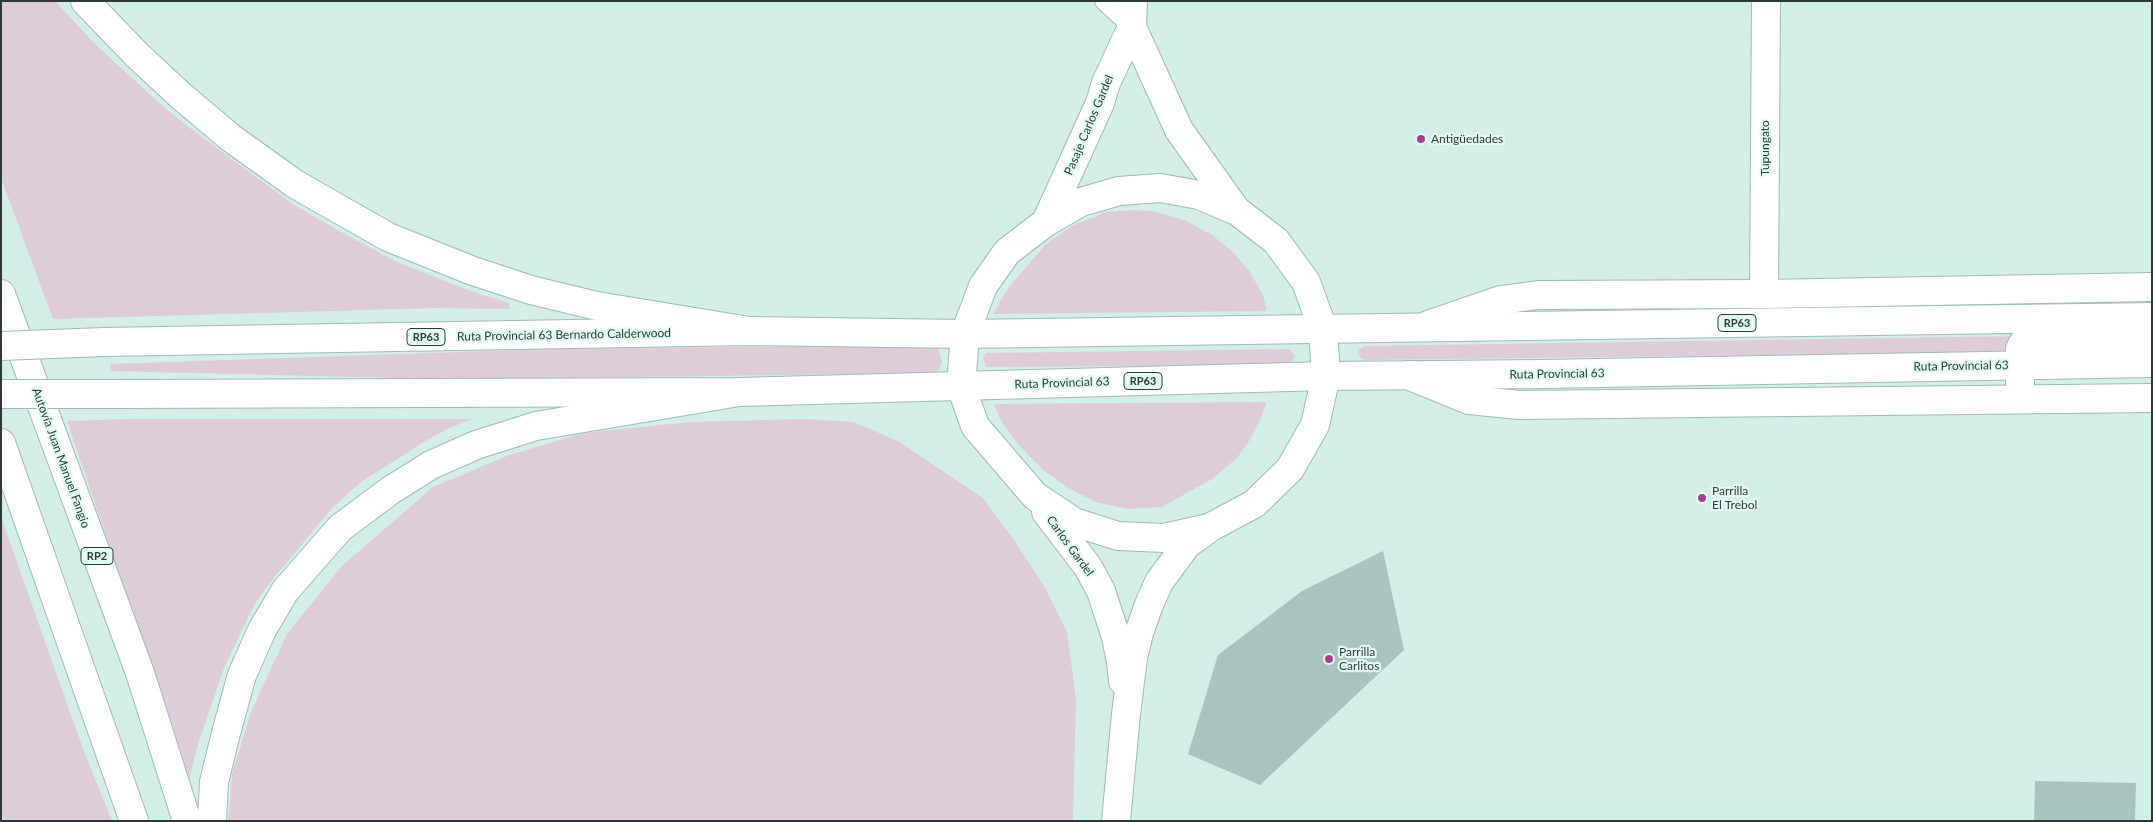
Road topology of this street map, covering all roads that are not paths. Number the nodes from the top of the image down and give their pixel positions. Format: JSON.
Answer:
{"nodes":[{"id":1,"x":84,"y":1,"type":"edge"},
{"id":2,"x":1104,"y":1,"type":"edge"},
{"id":3,"x":1766,"y":1,"type":"edge"},
{"id":4,"x":1133,"y":14,"type":"edge"},
{"id":5,"x":1237,"y":211,"type":"junction"},
{"id":6,"x":1046,"y":222,"type":"junction"},
{"id":7,"x":2152,"y":287,"type":"edge"},
{"id":8,"x":1,"y":294,"type":"edge"},
{"id":9,"x":1764,"y":294,"type":"junction"},
{"id":10,"x":2152,"y":317,"type":"edge"},
{"id":11,"x":1419,"y":328,"type":"junction"},
{"id":12,"x":1323,"y":329,"type":"junction"},
{"id":13,"x":749,"y":332,"type":"junction"},
{"id":14,"x":965,"y":334,"type":"junction"},
{"id":15,"x":2152,"y":340,"type":"edge"},
{"id":16,"x":1,"y":346,"type":"edge"},
{"id":17,"x":2152,"y":363,"type":"edge"},
{"id":18,"x":2019,"y":364,"type":"junction"},
{"id":19,"x":1408,"y":375,"type":"junction"},
{"id":20,"x":1326,"y":376,"type":"junction"},
{"id":21,"x":961,"y":386,"type":"junction"},
{"id":22,"x":739,"y":392,"type":"junction"},
{"id":23,"x":1,"y":394,"type":"edge"},
{"id":24,"x":2152,"y":398,"type":"edge"},
{"id":25,"x":2020,"y":399,"type":"junction"},
{"id":26,"x":1,"y":443,"type":"edge"},
{"id":27,"x":1034,"y":496,"type":"junction"},
{"id":28,"x":1209,"y":528,"type":"junction"},
{"id":29,"x":1126,"y":714,"type":"junction"},
{"id":30,"x":134,"y":821,"type":"edge"},
{"id":31,"x":187,"y":821,"type":"edge"},
{"id":32,"x":212,"y":821,"type":"edge"},
{"id":33,"x":1116,"y":821,"type":"edge"}],
"edges":[{"from":1,"to":13,"type":"main road"},
{"from":2,"to":4,"type":"lane"},
{"from":3,"to":9,"type":"main road","name":"Tupungato"},
{"from":4,"to":5,"type":"main road"},
{"from":4,"to":6,"type":"main road","name":"Pasaje Carlos Gardel"},
{"from":5,"to":6,"type":"main road"},
{"from":5,"to":12,"type":"main road"},
{"from":6,"to":14,"type":"main road"},
{"from":7,"to":9,"type":"main road"},
{"from":8,"to":31,"type":"main road","name":"Autovía Juan Manuel Fangio","number":"RP2"},
{"from":9,"to":11,"type":"main road"},
{"from":10,"to":11,"type":"main road","number":"RP63"},
{"from":11,"to":12,"type":"main road","number":"RP63"},
{"from":12,"to":14,"type":"main road","number":"RP63"},
{"from":12,"to":20,"type":"main road"},
{"from":13,"to":14,"type":"main road","name":"Ruta Provincial 63 Bernardo Calderwood","number":"RP63"},
{"from":13,"to":16,"type":"main road","name":"Ruta Provincial 63 Bernardo Calderwood","number":"RP63","bridge":true},
{"from":14,"to":21,"type":"main road"},
{"from":15,"to":18,"type":"main road"},
{"from":17,"to":18,"type":"main road","name":"Ruta Provincial 63","number":"RP63"},
{"from":18,"to":19,"type":"main road","name":"Ruta Provincial 63","number":"RP63"},
{"from":18,"to":25,"type":"main road"},
{"from":19,"to":20,"type":"main road","name":"Ruta Provincial 63","number":"RP63"},
{"from":19,"to":25,"type":"main road"},
{"from":20,"to":21,"type":"main road","name":"Ruta Provincial 63","number":"RP63"},
{"from":20,"to":28,"type":"main road"},
{"from":21,"to":22,"type":"main road","number":"RP63"},
{"from":21,"to":27,"type":"main road"},
{"from":22,"to":23,"type":"main road","number":"RP63","bridge":true},
{"from":22,"to":32,"type":"main road"},
{"from":24,"to":25,"type":"main road"},
{"from":26,"to":30,"type":"main road"},
{"from":27,"to":28,"type":"main road"},
{"from":27,"to":29,"type":"main road","name":"Carlos Gardel"},
{"from":28,"to":29,"type":"main road","name":"Carlos Gardel"},
{"from":29,"to":33,"type":"main road","name":"Carlos Gardel"}]}
